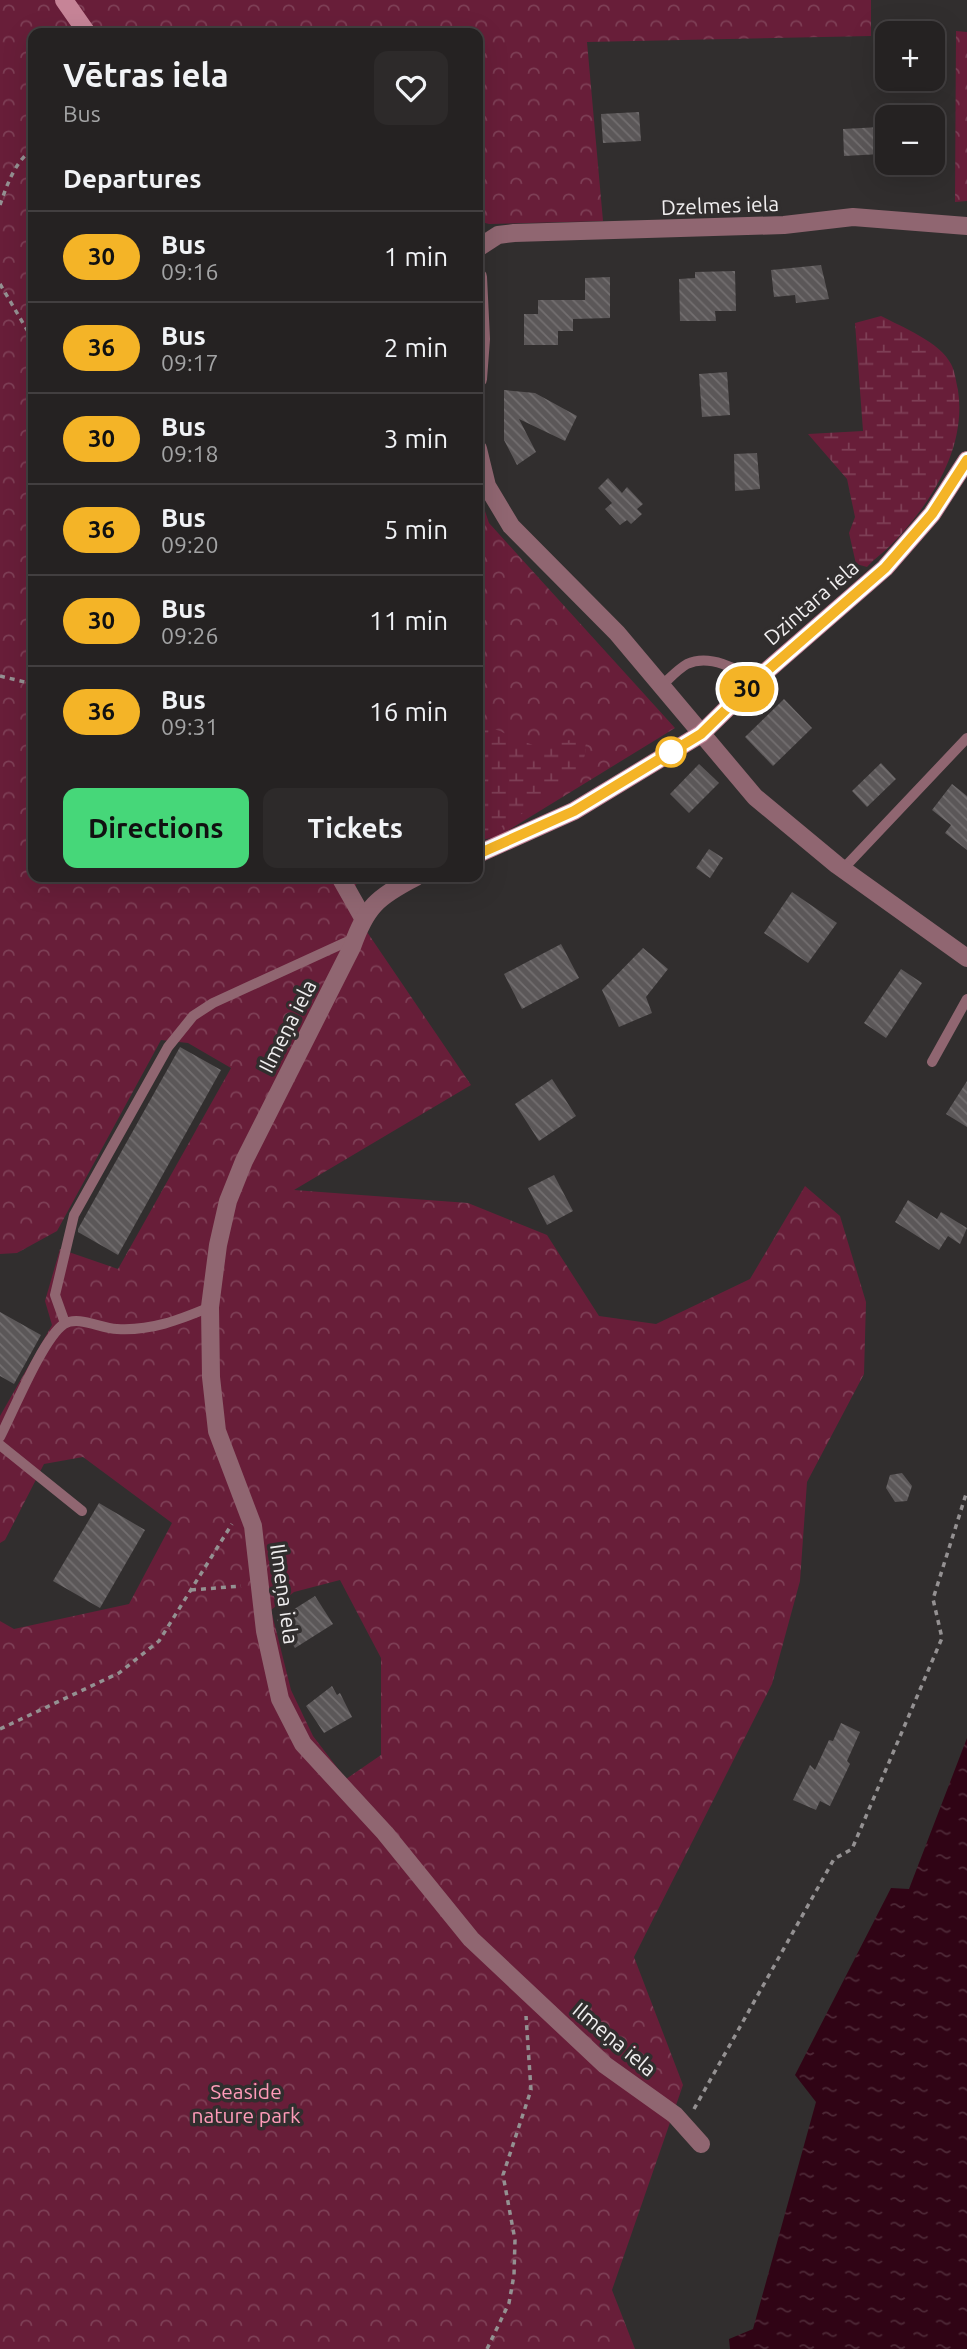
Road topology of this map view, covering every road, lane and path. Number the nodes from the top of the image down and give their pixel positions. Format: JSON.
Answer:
{"nodes":[{"id":1,"x":64,"y":0,"type":"edge"},
{"id":2,"x":84,"y":28,"type":"edge"},
{"id":3,"x":28,"y":152,"type":"edge"},
{"id":4,"x":0,"y":205,"type":"edge"},
{"id":5,"x":967,"y":226,"type":"edge"},
{"id":6,"x":483,"y":244,"type":"edge"},
{"id":7,"x":0,"y":285,"type":"edge"},
{"id":8,"x":28,"y":332,"type":"edge"},
{"id":9,"x":967,"y":460,"type":"edge"},
{"id":10,"x":483,"y":470,"type":"edge"},
{"id":11,"x":0,"y":676,"type":"edge"},
{"id":12,"x":754,"y":682,"type":"junction"},
{"id":13,"x":28,"y":683,"type":"edge"},
{"id":14,"x":661,"y":686,"type":"junction"},
{"id":15,"x":701,"y":734,"type":"junction"},
{"id":16,"x":967,"y":738,"type":"edge"},
{"id":17,"x":483,"y":852,"type":"edge"},
{"id":18,"x":843,"y":869,"type":"junction"},
{"id":19,"x":343,"y":882,"type":"edge"},
{"id":20,"x":406,"y":882,"type":"edge"},
{"id":21,"x":362,"y":916,"type":"junction"},
{"id":22,"x":355,"y":938,"type":"junction"},
{"id":23,"x":967,"y":957,"type":"edge"},
{"id":24,"x":967,"y":999,"type":"edge"},
{"id":25,"x":932,"y":1062,"type":"dead end"},
{"id":26,"x":210,"y":1307,"type":"junction"},
{"id":27,"x":65,"y":1323,"type":"junction"},
{"id":28,"x":0,"y":1437,"type":"edge"},
{"id":29,"x":0,"y":1445,"type":"edge"},
{"id":30,"x":967,"y":1491,"type":"edge"},
{"id":31,"x":244,"y":1504,"type":"junction"},
{"id":32,"x":82,"y":1511,"type":"dead end"},
{"id":33,"x":261,"y":1585,"type":"junction"},
{"id":34,"x":191,"y":1590,"type":"junction"},
{"id":35,"x":0,"y":1729,"type":"edge"},
{"id":36,"x":523,"y":1990,"type":"junction"},
{"id":37,"x":685,"y":2127,"type":"junction"},
{"id":38,"x":701,"y":2144,"type":"dead end"},
{"id":39,"x":487,"y":2349,"type":"edge"}],
"edges":[{"from":1,"to":2,"type":"street"},
{"from":3,"to":4,"type":"path"},
{"from":5,"to":6,"type":"street","name":"Dzelmes iela"},
{"from":7,"to":8,"type":"path"},
{"from":9,"to":12,"type":"street","name":"Dzintara iela"},
{"from":10,"to":14,"type":"street"},
{"from":11,"to":13,"type":"path"},
{"from":12,"to":14,"type":"lane"},
{"from":12,"to":15,"type":"street","name":"Dzintara iela"},
{"from":14,"to":15,"type":"street"},
{"from":15,"to":17,"type":"street","name":"Dzintara iela"},
{"from":15,"to":18,"type":"street"},
{"from":16,"to":18,"type":"lane"},
{"from":18,"to":23,"type":"street"},
{"from":19,"to":21,"type":"street"},
{"from":20,"to":21,"type":"street"},
{"from":21,"to":22,"type":"street","name":"Ilmeņa iela"},
{"from":22,"to":26,"type":"street","name":"Ilmeņa iela"},
{"from":22,"to":27,"type":"lane"},
{"from":24,"to":25,"type":"lane"},
{"from":26,"to":27,"type":"lane"},
{"from":26,"to":31,"type":"street","name":"Ilmeņa iela"},
{"from":27,"to":28,"type":"lane"},
{"from":29,"to":32,"type":"lane"},
{"from":30,"to":37,"type":"path"},
{"from":31,"to":33,"type":"street","name":"Ilmeņa iela"},
{"from":31,"to":34,"type":"path"},
{"from":33,"to":34,"type":"path"},
{"from":33,"to":36,"type":"street","name":"Ilmeņa iela"},
{"from":34,"to":35,"type":"path"},
{"from":36,"to":37,"type":"street","name":"Ilmeņa iela"},
{"from":36,"to":39,"type":"path"},
{"from":37,"to":38,"type":"street","name":"Ilmeņa iela"}]}
